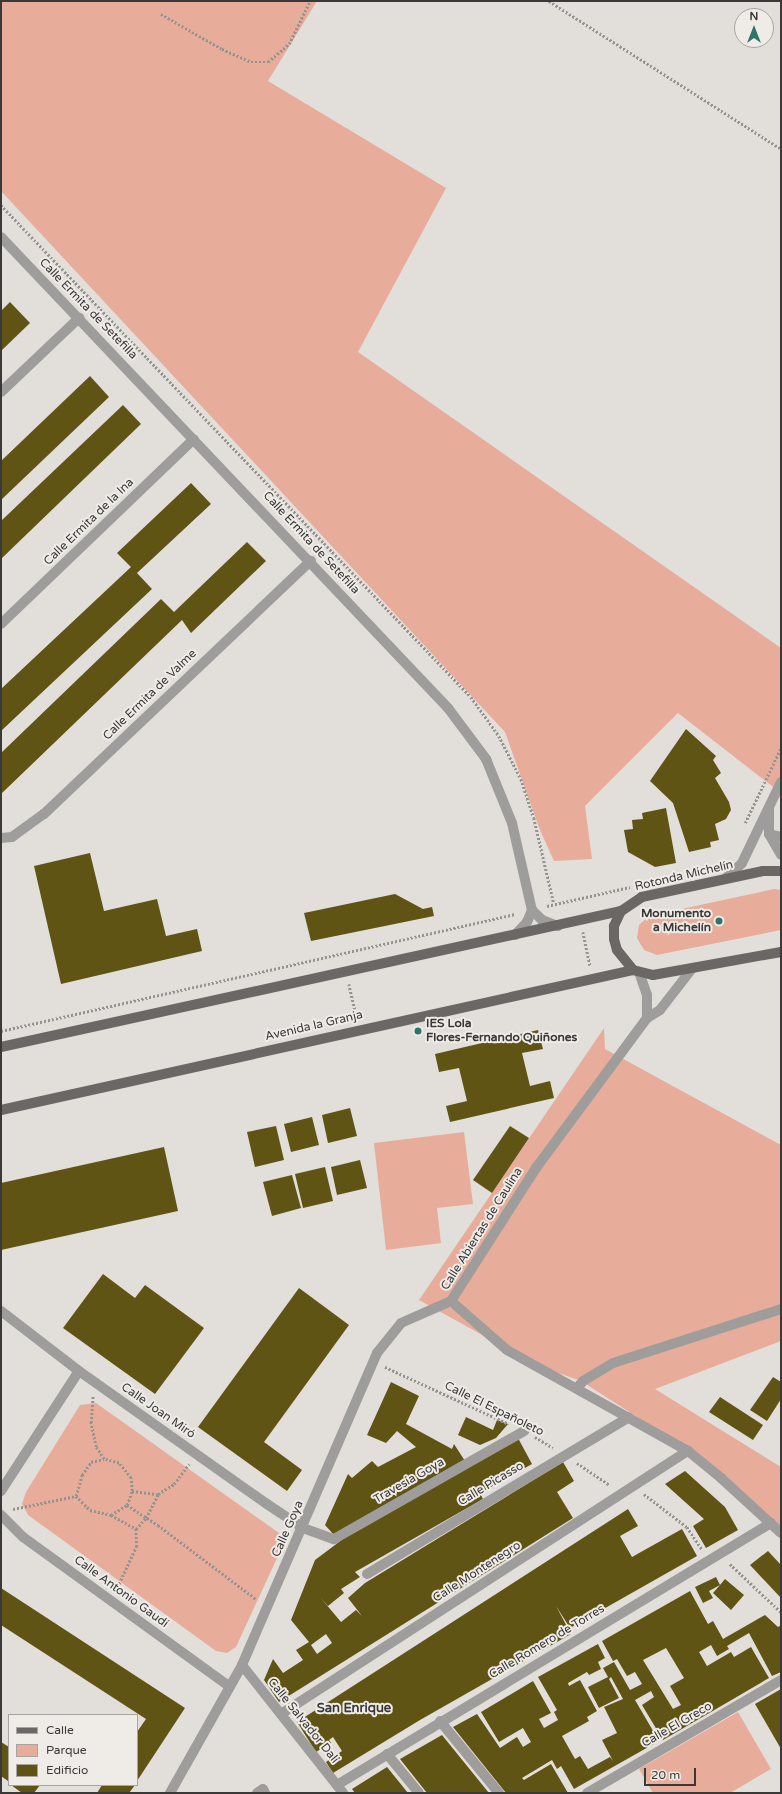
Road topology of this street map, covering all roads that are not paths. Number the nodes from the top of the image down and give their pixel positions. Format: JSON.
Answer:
{"nodes":[{"id":1,"x":1,"y":237,"type":"edge"},
{"id":2,"x":79,"y":318,"type":"junction"},
{"id":3,"x":1,"y":392,"type":"edge"},
{"id":4,"x":194,"y":439,"type":"junction"},
{"id":5,"x":311,"y":561,"type":"junction"},
{"id":6,"x":1,"y":624,"type":"edge"},
{"id":7,"x":781,"y":782,"type":"edge"},
{"id":8,"x":769,"y":805,"type":"junction"},
{"id":9,"x":769,"y":834,"type":"junction"},
{"id":10,"x":781,"y":837,"type":"edge"},
{"id":11,"x":1,"y":838,"type":"edge"},
{"id":12,"x":781,"y":855,"type":"edge"},
{"id":13,"x":781,"y":871,"type":"edge"},
{"id":14,"x":725,"y":879,"type":"junction"},
{"id":15,"x":532,"y":910,"type":"junction"},
{"id":16,"x":620,"y":911,"type":"junction"},
{"id":17,"x":558,"y":926,"type":"junction"},
{"id":18,"x":515,"y":935,"type":"junction"},
{"id":19,"x":781,"y":952,"type":"edge"},
{"id":20,"x":691,"y":970,"type":"junction"},
{"id":21,"x":636,"y":971,"type":"junction"},
{"id":22,"x":647,"y":1018,"type":"junction"},
{"id":23,"x":1,"y":1048,"type":"edge"},
{"id":24,"x":1,"y":1110,"type":"edge"},
{"id":25,"x":451,"y":1301,"type":"junction"},
{"id":26,"x":781,"y":1309,"type":"edge"},
{"id":27,"x":1,"y":1311,"type":"edge"},
{"id":28,"x":79,"y":1371,"type":"junction"},
{"id":29,"x":577,"y":1388,"type":"junction"},
{"id":30,"x":629,"y":1417,"type":"junction"},
{"id":31,"x":524,"y":1431,"type":"road end"},
{"id":32,"x":688,"y":1451,"type":"junction"},
{"id":33,"x":1,"y":1491,"type":"edge"},
{"id":34,"x":5,"y":1512,"type":"edge"},
{"id":35,"x":771,"y":1522,"type":"junction"},
{"id":36,"x":303,"y":1528,"type":"junction"},
{"id":37,"x":781,"y":1533,"type":"edge"},
{"id":38,"x":367,"y":1574,"type":"dead end"},
{"id":39,"x":242,"y":1665,"type":"junction"},
{"id":40,"x":781,"y":1680,"type":"edge"},
{"id":41,"x":229,"y":1686,"type":"junction"},
{"id":42,"x":281,"y":1714,"type":"junction"},
{"id":43,"x":440,"y":1721,"type":"junction"},
{"id":44,"x":387,"y":1754,"type":"junction"},
{"id":45,"x":340,"y":1789,"type":"edge"},
{"id":46,"x":170,"y":1793,"type":"edge"},
{"id":47,"x":257,"y":1793,"type":"edge"},
{"id":48,"x":265,"y":1793,"type":"edge"},
{"id":49,"x":419,"y":1793,"type":"edge"},
{"id":50,"x":499,"y":1793,"type":"edge"},
{"id":51,"x":587,"y":1793,"type":"edge"}],
"edges":[{"from":1,"to":2,"type":"street","name":"Calle Ermita de Setefilla"},
{"from":2,"to":3,"type":"street"},
{"from":2,"to":4,"type":"street","name":"Calle Ermita de Setefilla"},
{"from":4,"to":5,"type":"street","name":"Calle Ermita de Setefilla"},
{"from":4,"to":6,"type":"street","name":"Calle Ermita de la Ina"},
{"from":5,"to":11,"type":"street","name":"Calle Ermita de Valme"},
{"from":5,"to":15,"type":"street","name":"Calle Ermita de Setefilla"},
{"from":7,"to":8,"type":"street"},
{"from":8,"to":9,"type":"street"},
{"from":8,"to":14,"type":"street"},
{"from":9,"to":10,"type":"street"},
{"from":9,"to":12,"type":"street"},
{"from":13,"to":14,"type":"main road","name":"Rotonda Michelín"},
{"from":14,"to":16,"type":"main road","name":"Rotonda Michelín"},
{"from":15,"to":17,"type":"street"},
{"from":15,"to":18,"type":"street"},
{"from":16,"to":17,"type":"main road"},
{"from":16,"to":21,"type":"main road"},
{"from":17,"to":18,"type":"main road"},
{"from":18,"to":23,"type":"main road"},
{"from":19,"to":20,"type":"main road"},
{"from":20,"to":21,"type":"main road"},
{"from":20,"to":22,"type":"street","name":"Calle Abiertas de Caulina"},
{"from":21,"to":22,"type":"street"},
{"from":21,"to":24,"type":"main road","name":"Avenida la Granja"},
{"from":22,"to":25,"type":"street","name":"Calle Abiertas de Caulina"},
{"from":25,"to":29,"type":"street","name":"Calle Abiertas de Caulina"},
{"from":25,"to":36,"type":"street","name":"Calle Goya"},
{"from":26,"to":29,"type":"street"},
{"from":27,"to":28,"type":"street","name":"Calle Joan Miró"},
{"from":28,"to":33,"type":"street"},
{"from":28,"to":36,"type":"street","name":"Calle Joan Miró"},
{"from":29,"to":30,"type":"street","name":"Calle Abiertas de Caulina"},
{"from":30,"to":32,"type":"street","name":"Calle Abiertas de Caulina"},
{"from":30,"to":38,"type":"street","name":"Calle Picasso"},
{"from":31,"to":36,"type":"street","name":"Travesía Goya"},
{"from":32,"to":35,"type":"street","name":"Calle Abiertas de Caulina"},
{"from":32,"to":42,"type":"street","name":"Calle Montenegro"},
{"from":34,"to":41,"type":"street","name":"Calle Antonio Gaudí"},
{"from":35,"to":37,"type":"street","name":"Calle Abiertas de Caulina"},
{"from":35,"to":43,"type":"street","name":"Calle Romero de Torres"},
{"from":36,"to":39,"type":"street","name":"Calle Goya"},
{"from":39,"to":41,"type":"street","name":"Calle Goya"},
{"from":39,"to":42,"type":"street","name":"Calle Salvador Dalí"},
{"from":40,"to":51,"type":"street","name":"Calle El Greco"},
{"from":41,"to":46,"type":"street","name":"Calle Goya"},
{"from":42,"to":45,"type":"street","name":"Calle Salvador Dalí"},
{"from":43,"to":44,"type":"street","name":"Calle Romero de Torres"},
{"from":43,"to":50,"type":"street"},
{"from":44,"to":45,"type":"street","name":"Calle Romero de Torres"},
{"from":44,"to":49,"type":"street"},
{"from":47,"to":48,"type":"street"}]}
